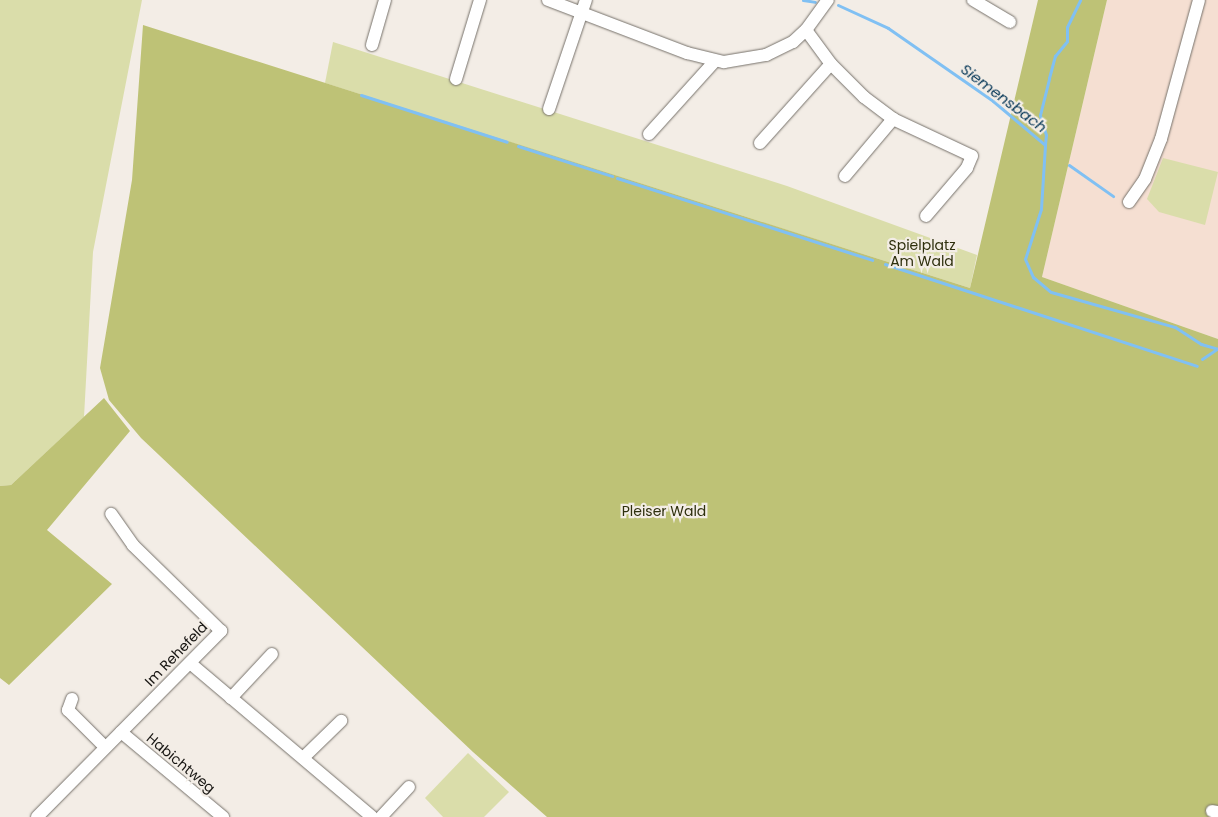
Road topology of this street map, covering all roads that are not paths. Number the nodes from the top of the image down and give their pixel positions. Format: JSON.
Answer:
{"nodes":[{"id":1,"x":385,"y":0,"type":"edge"},
{"id":2,"x":480,"y":0,"type":"edge"},
{"id":3,"x":548,"y":0,"type":"edge"},
{"id":4,"x":586,"y":0,"type":"edge"},
{"id":5,"x":828,"y":0,"type":"edge"},
{"id":6,"x":973,"y":0,"type":"edge"},
{"id":7,"x":1199,"y":0,"type":"edge"},
{"id":8,"x":580,"y":14,"type":"junction"},
{"id":9,"x":1010,"y":22,"type":"dead end"},
{"id":10,"x":806,"y":30,"type":"junction"},
{"id":11,"x":372,"y":45,"type":"dead end"},
{"id":12,"x":714,"y":62,"type":"junction"},
{"id":13,"x":831,"y":64,"type":"junction"},
{"id":14,"x":456,"y":79,"type":"dead end"},
{"id":15,"x":549,"y":109,"type":"dead end"},
{"id":16,"x":893,"y":119,"type":"junction"},
{"id":17,"x":649,"y":134,"type":"dead end"},
{"id":18,"x":760,"y":143,"type":"dead end"},
{"id":19,"x":845,"y":176,"type":"dead end"},
{"id":20,"x":1130,"y":202,"type":"dead end"},
{"id":21,"x":926,"y":216,"type":"dead end"},
{"id":22,"x":111,"y":514,"type":"dead end"},
{"id":23,"x":272,"y":654,"type":"dead end"},
{"id":24,"x":190,"y":663,"type":"junction"},
{"id":25,"x":231,"y":698,"type":"junction"},
{"id":26,"x":72,"y":699,"type":"dead end"},
{"id":27,"x":341,"y":721,"type":"dead end"},
{"id":28,"x":121,"y":732,"type":"junction"},
{"id":29,"x":105,"y":747,"type":"junction"},
{"id":30,"x":304,"y":757,"type":"junction"},
{"id":31,"x":409,"y":787,"type":"dead end"},
{"id":32,"x":46,"y":814,"type":"edge"},
{"id":33,"x":223,"y":817,"type":"edge"},
{"id":34,"x":372,"y":817,"type":"edge"},
{"id":35,"x":381,"y":817,"type":"edge"}],
"edges":[{"from":1,"to":11,"type":"street"},
{"from":2,"to":14,"type":"street"},
{"from":3,"to":8,"type":"street"},
{"from":4,"to":8,"type":"street"},
{"from":5,"to":10,"type":"street"},
{"from":6,"to":9,"type":"street"},
{"from":7,"to":20,"type":"street"},
{"from":8,"to":12,"type":"street"},
{"from":8,"to":15,"type":"street"},
{"from":10,"to":12,"type":"street"},
{"from":10,"to":13,"type":"street"},
{"from":12,"to":17,"type":"street"},
{"from":13,"to":16,"type":"street"},
{"from":13,"to":18,"type":"street"},
{"from":16,"to":19,"type":"street"},
{"from":16,"to":21,"type":"street"},
{"from":22,"to":24,"type":"street","name":"Im Rehefeld"},
{"from":23,"to":25,"type":"street"},
{"from":24,"to":25,"type":"street"},
{"from":24,"to":28,"type":"street","name":"Im Rehefeld"},
{"from":25,"to":30,"type":"street"},
{"from":26,"to":29,"type":"street"},
{"from":27,"to":30,"type":"street"},
{"from":28,"to":29,"type":"street","name":"Im Rehefeld"},
{"from":28,"to":33,"type":"street","name":"Habichtweg"},
{"from":29,"to":32,"type":"street","name":"Im Rehefeld"},
{"from":30,"to":34,"type":"street"},
{"from":31,"to":35,"type":"street"}]}
